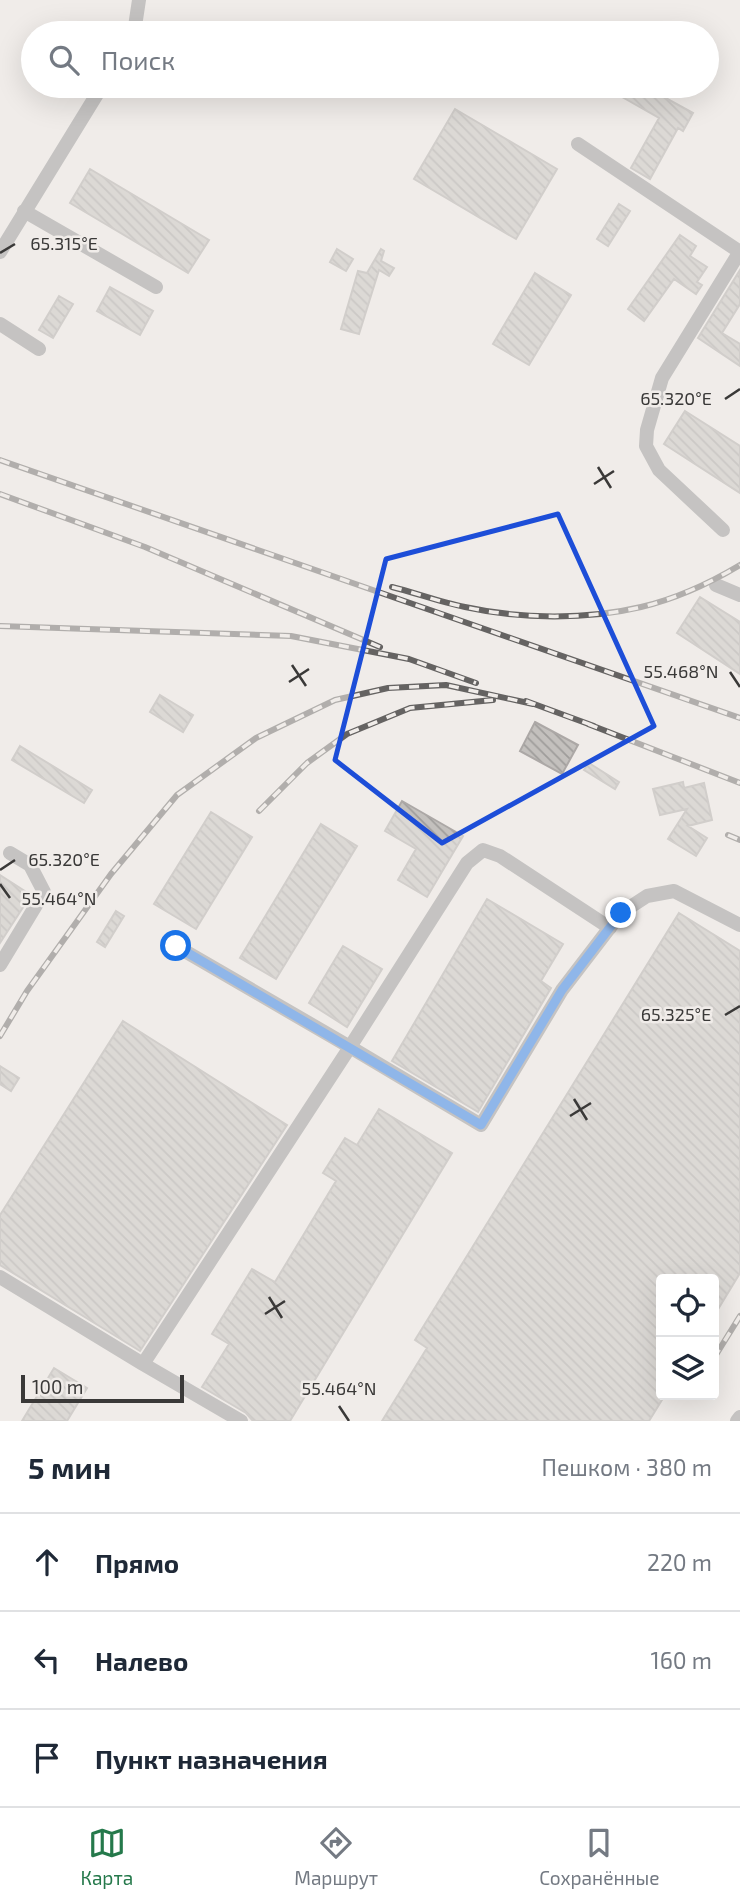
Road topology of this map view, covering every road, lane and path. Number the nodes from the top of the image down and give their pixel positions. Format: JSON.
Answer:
{"nodes":[{"id":1,"x":139,"y":0,"type":"edge"},
{"id":2,"x":136,"y":21,"type":"edge"},
{"id":3,"x":95,"y":98,"type":"edge"},
{"id":4,"x":578,"y":145,"type":"dead end"},
{"id":5,"x":24,"y":211,"type":"junction"},
{"id":6,"x":0,"y":252,"type":"edge"},
{"id":7,"x":740,"y":252,"type":"edge"},
{"id":8,"x":156,"y":287,"type":"dead end"},
{"id":9,"x":0,"y":324,"type":"edge"},
{"id":10,"x":39,"y":349,"type":"dead end"},
{"id":11,"x":723,"y":530,"type":"dead end"},
{"id":12,"x":716,"y":585,"type":"dead end"},
{"id":13,"x":740,"y":595,"type":"edge"},
{"id":14,"x":10,"y":853,"type":"dead end"},
{"id":15,"x":740,"y":925,"type":"edge"},
{"id":16,"x":610,"y":928,"type":"junction"},
{"id":17,"x":176,"y":946,"type":"dead end"},
{"id":18,"x":0,"y":965,"type":"edge"},
{"id":19,"x":350,"y":1047,"type":"junction"},
{"id":20,"x":0,"y":1278,"type":"edge"},
{"id":21,"x":143,"y":1364,"type":"junction"},
{"id":22,"x":241,"y":1421,"type":"edge"}],
"edges":[{"from":1,"to":2,"type":"lane"},
{"from":3,"to":5,"type":"lane"},
{"from":4,"to":7,"type":"lane"},
{"from":5,"to":6,"type":"lane"},
{"from":5,"to":8,"type":"lane"},
{"from":7,"to":11,"type":"lane"},
{"from":9,"to":10,"type":"lane"},
{"from":12,"to":13,"type":"lane"},
{"from":14,"to":18,"type":"lane"},
{"from":15,"to":16,"type":"lane"},
{"from":16,"to":19,"type":"lane"},
{"from":16,"to":19,"type":"lane"},
{"from":17,"to":19,"type":"lane"},
{"from":19,"to":21,"type":"lane"},
{"from":20,"to":21,"type":"lane"},
{"from":21,"to":22,"type":"lane"}]}
